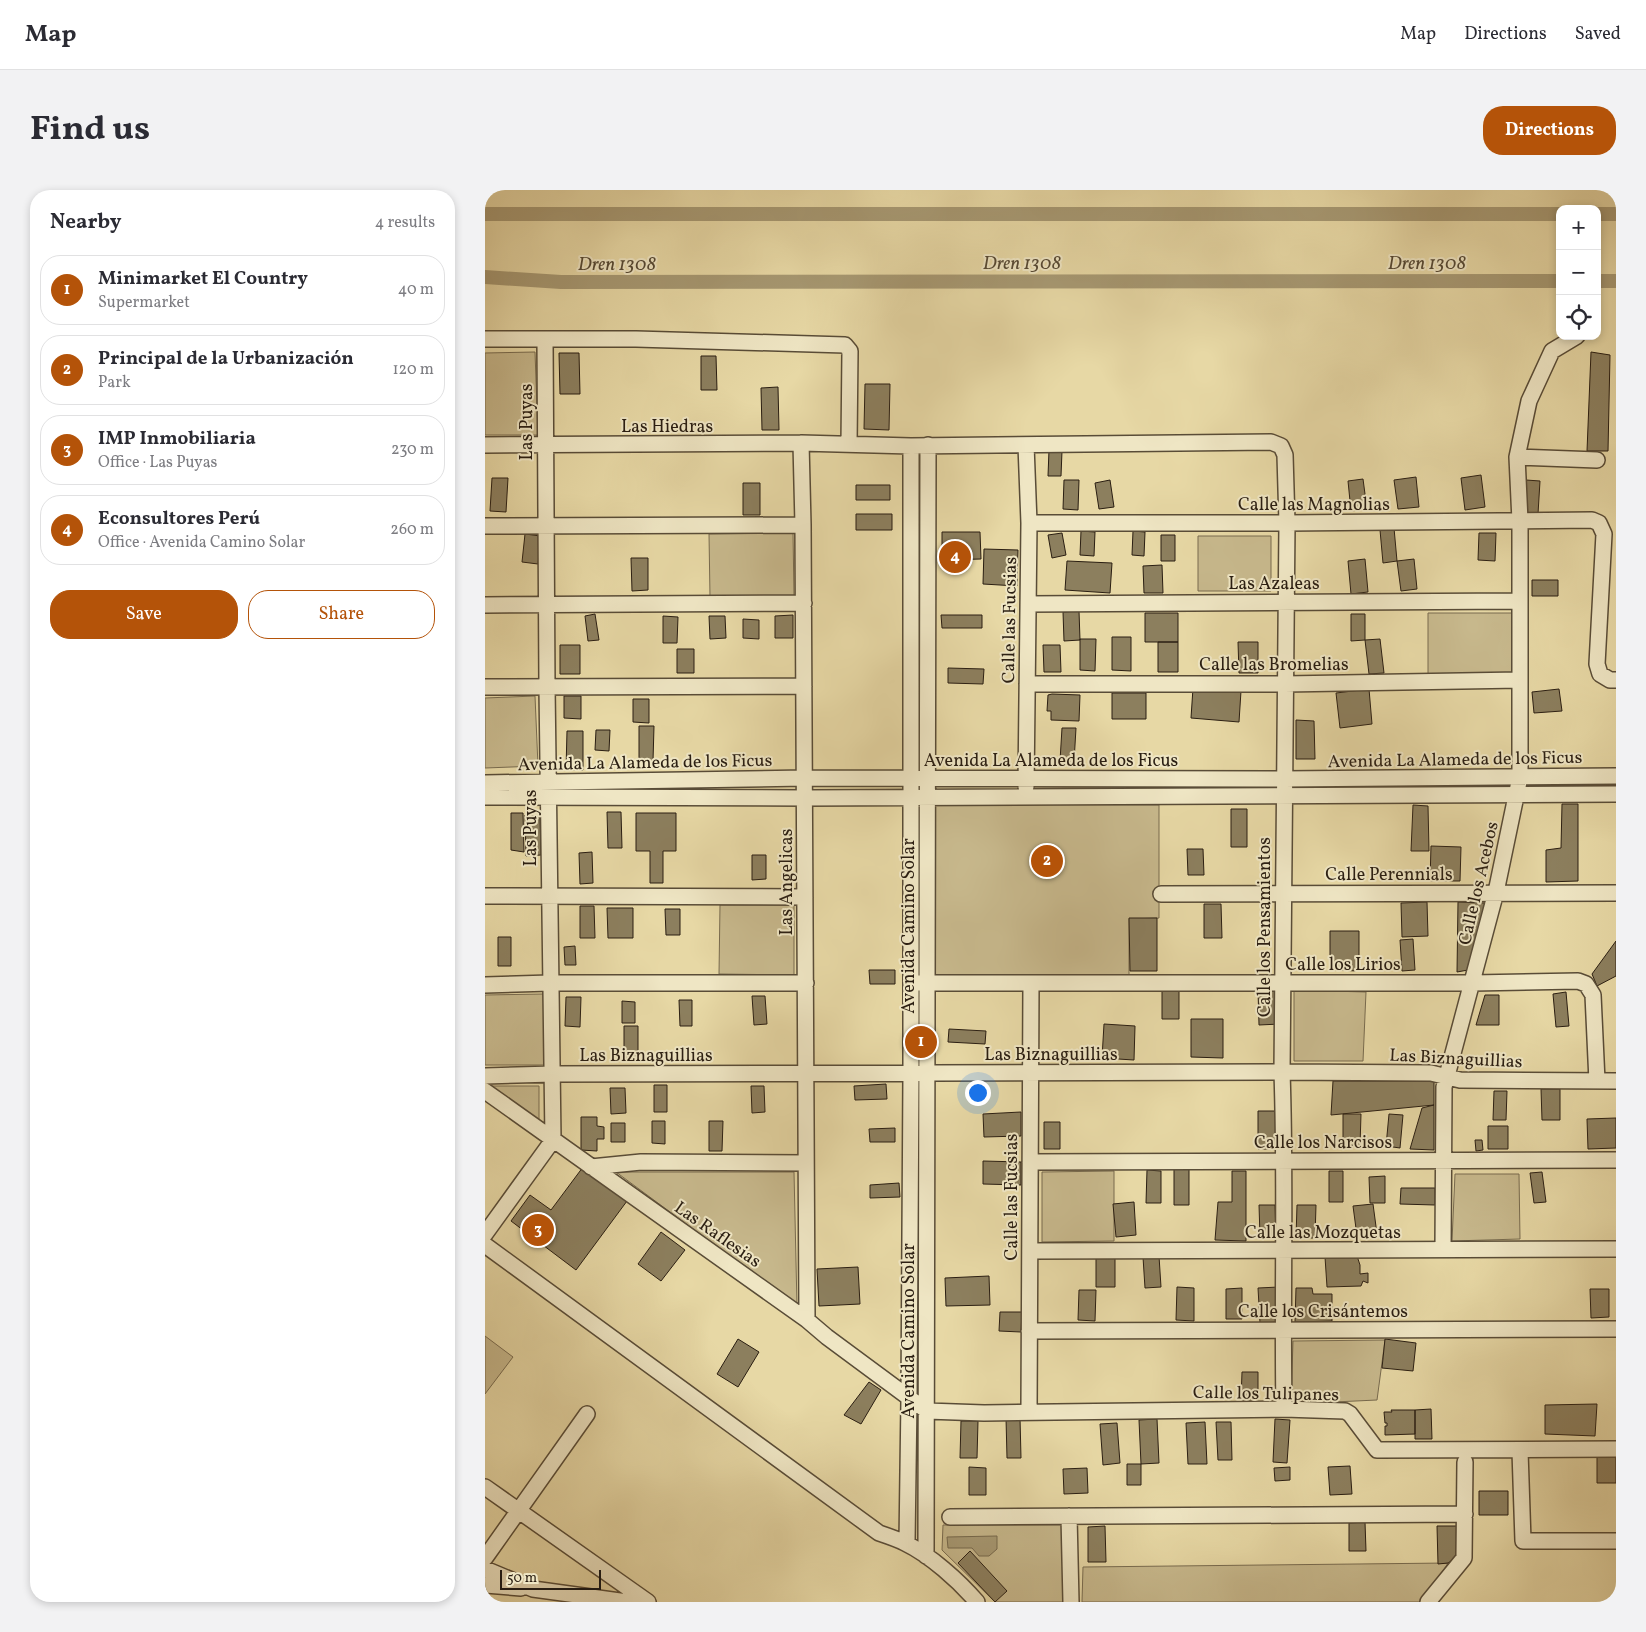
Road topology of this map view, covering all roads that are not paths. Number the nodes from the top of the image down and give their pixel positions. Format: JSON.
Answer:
{"nodes":[{"id":1,"x":485,"y":339,"type":"edge"},
{"id":2,"x":545,"y":339,"type":"junction"},
{"id":3,"x":1570,"y":340,"type":"edge"},
{"id":4,"x":801,"y":443,"type":"junction"},
{"id":5,"x":849,"y":444,"type":"junction"},
{"id":6,"x":485,"y":445,"type":"edge"},
{"id":7,"x":545,"y":445,"type":"junction"},
{"id":8,"x":928,"y":445,"type":"junction"},
{"id":9,"x":1026,"y":445,"type":"junction"},
{"id":10,"x":911,"y":446,"type":"junction"},
{"id":11,"x":1281,"y":446,"type":"joint"},
{"id":12,"x":1517,"y":457,"type":"junction"},
{"id":13,"x":1597,"y":460,"type":"dead end"},
{"id":14,"x":1520,"y":521,"type":"junction"},
{"id":15,"x":1029,"y":523,"type":"junction"},
{"id":16,"x":1287,"y":523,"type":"junction"},
{"id":17,"x":803,"y":525,"type":"junction"},
{"id":18,"x":485,"y":526,"type":"edge"},
{"id":19,"x":546,"y":527,"type":"junction"},
{"id":20,"x":1519,"y":601,"type":"junction"},
{"id":21,"x":804,"y":602,"type":"junction"},
{"id":22,"x":1286,"y":602,"type":"junction"},
{"id":23,"x":546,"y":604,"type":"junction"},
{"id":24,"x":1028,"y":604,"type":"junction"},
{"id":25,"x":485,"y":605,"type":"edge"},
{"id":26,"x":1521,"y":680,"type":"junction"},
{"id":27,"x":1616,"y":680,"type":"edge"},
{"id":28,"x":1027,"y":684,"type":"junction"},
{"id":29,"x":1285,"y":684,"type":"junction"},
{"id":30,"x":804,"y":686,"type":"junction"},
{"id":31,"x":485,"y":687,"type":"edge"},
{"id":32,"x":547,"y":687,"type":"junction"},
{"id":33,"x":1616,"y":776,"type":"edge"},
{"id":34,"x":1520,"y":777,"type":"junction"},
{"id":35,"x":805,"y":778,"type":"junction"},
{"id":36,"x":910,"y":778,"type":"junction"},
{"id":37,"x":928,"y":778,"type":"junction"},
{"id":38,"x":1026,"y":778,"type":"junction"},
{"id":39,"x":1284,"y":779,"type":"junction"},
{"id":40,"x":485,"y":783,"type":"edge"},
{"id":41,"x":548,"y":790,"type":"junction"},
{"id":42,"x":1517,"y":794,"type":"junction"},
{"id":43,"x":1616,"y":794,"type":"edge"},
{"id":44,"x":1284,"y":795,"type":"junction"},
{"id":45,"x":1026,"y":796,"type":"junction"},
{"id":46,"x":910,"y":797,"type":"junction"},
{"id":47,"x":928,"y":797,"type":"junction"},
{"id":48,"x":485,"y":798,"type":"edge"},
{"id":49,"x":805,"y":798,"type":"junction"},
{"id":50,"x":1497,"y":892,"type":"junction"},
{"id":51,"x":1616,"y":893,"type":"edge"},
{"id":52,"x":1161,"y":894,"type":"dead end"},
{"id":53,"x":1283,"y":894,"type":"junction"},
{"id":54,"x":485,"y":896,"type":"edge"},
{"id":55,"x":549,"y":896,"type":"junction"},
{"id":56,"x":805,"y":897,"type":"junction"},
{"id":57,"x":550,"y":983,"type":"junction"},
{"id":58,"x":805,"y":983,"type":"junction"},
{"id":59,"x":911,"y":983,"type":"junction"},
{"id":60,"x":927,"y":983,"type":"junction"},
{"id":61,"x":1031,"y":983,"type":"junction"},
{"id":62,"x":1283,"y":983,"type":"junction"},
{"id":63,"x":1473,"y":983,"type":"junction"},
{"id":64,"x":485,"y":985,"type":"edge"},
{"id":65,"x":1030,"y":1072,"type":"junction"},
{"id":66,"x":1282,"y":1072,"type":"junction"},
{"id":67,"x":927,"y":1073,"type":"junction"},
{"id":68,"x":553,"y":1074,"type":"junction"},
{"id":69,"x":806,"y":1074,"type":"junction"},
{"id":70,"x":911,"y":1074,"type":"junction"},
{"id":71,"x":485,"y":1076,"type":"edge"},
{"id":72,"x":1447,"y":1077,"type":"junction"},
{"id":73,"x":1616,"y":1081,"type":"edge"},
{"id":74,"x":1597,"y":1082,"type":"junction"},
{"id":75,"x":485,"y":1091,"type":"edge"},
{"id":76,"x":553,"y":1140,"type":"junction"},
{"id":77,"x":1616,"y":1160,"type":"edge"},
{"id":78,"x":1285,"y":1161,"type":"junction"},
{"id":79,"x":1444,"y":1161,"type":"junction"},
{"id":80,"x":1030,"y":1162,"type":"junction"},
{"id":81,"x":806,"y":1164,"type":"junction"},
{"id":82,"x":591,"y":1167,"type":"junction"},
{"id":83,"x":485,"y":1234,"type":"edge"},
{"id":84,"x":485,"y":1244,"type":"edge"},
{"id":85,"x":1443,"y":1249,"type":"junction"},
{"id":86,"x":1616,"y":1249,"type":"edge"},
{"id":87,"x":1030,"y":1251,"type":"junction"},
{"id":88,"x":1283,"y":1251,"type":"junction"},
{"id":89,"x":807,"y":1320,"type":"junction"},
{"id":90,"x":1616,"y":1329,"type":"edge"},
{"id":91,"x":1283,"y":1330,"type":"junction"},
{"id":92,"x":1029,"y":1332,"type":"junction"},
{"id":93,"x":909,"y":1399,"type":"junction"},
{"id":94,"x":1284,"y":1409,"type":"junction"},
{"id":95,"x":927,"y":1411,"type":"junction"},
{"id":96,"x":1029,"y":1412,"type":"junction"},
{"id":97,"x":587,"y":1414,"type":"dead end"},
{"id":98,"x":1616,"y":1449,"type":"edge"},
{"id":99,"x":1520,"y":1451,"type":"junction"},
{"id":100,"x":1465,"y":1462,"type":"dead end"},
{"id":101,"x":485,"y":1487,"type":"edge"},
{"id":102,"x":518,"y":1510,"type":"junction"},
{"id":103,"x":1465,"y":1514,"type":"junction"},
{"id":104,"x":1069,"y":1516,"type":"junction"},
{"id":105,"x":950,"y":1517,"type":"dead end"},
{"id":106,"x":1616,"y":1541,"type":"edge"},
{"id":107,"x":907,"y":1543,"type":"junction"},
{"id":108,"x":926,"y":1556,"type":"junction"},
{"id":109,"x":485,"y":1558,"type":"edge"},
{"id":110,"x":485,"y":1569,"type":"edge"},
{"id":111,"x":485,"y":1585,"type":"edge"},
{"id":112,"x":533,"y":1589,"type":"junction"},
{"id":113,"x":627,"y":1602,"type":"edge"},
{"id":114,"x":648,"y":1602,"type":"edge"},
{"id":115,"x":977,"y":1602,"type":"edge"},
{"id":116,"x":1071,"y":1602,"type":"edge"},
{"id":117,"x":1428,"y":1602,"type":"edge"}],
"edges":[{"from":1,"to":2,"type":"street"},
{"from":2,"to":5,"type":"street"},
{"from":2,"to":7,"type":"street","name":"Las Puyas"},
{"from":3,"to":12,"type":"street","name":"Calle los Acebos"},
{"from":4,"to":5,"type":"street","name":"Las Hiedras"},
{"from":4,"to":7,"type":"street","name":"Las Hiedras"},
{"from":4,"to":17,"type":"street","name":"Las Angelicas"},
{"from":5,"to":10,"type":"street","name":"Las Hiedras"},
{"from":6,"to":7,"type":"street","name":"Las Hiedras"},
{"from":7,"to":19,"type":"street","name":"Las Puyas"},
{"from":8,"to":9,"type":"street","name":"Las Hiedras"},
{"from":8,"to":10,"type":"street","name":"Las Hiedras"},
{"from":8,"to":37,"type":"street","name":"Avenida Camino Solar"},
{"from":9,"to":11,"type":"street","name":"Las Hiedras"},
{"from":9,"to":15,"type":"street","name":"Calle las Fucsias"},
{"from":10,"to":36,"type":"street","name":"Avenida Camino Solar"},
{"from":11,"to":16,"type":"street","name":"Calle los Pensamientos"},
{"from":12,"to":13,"type":"street"},
{"from":12,"to":14,"type":"street","name":"Calle los Acebos"},
{"from":14,"to":16,"type":"street","name":"Calle las Magnolias"},
{"from":14,"to":20,"type":"street","name":"Calle los Acebos"},
{"from":14,"to":27,"type":"street","name":"Calle las Magnolias"},
{"from":15,"to":16,"type":"street","name":"Calle las Magnolias"},
{"from":15,"to":24,"type":"street","name":"Calle las Fucsias"},
{"from":16,"to":22,"type":"street","name":"Calle los Pensamientos"},
{"from":17,"to":19,"type":"street"},
{"from":17,"to":21,"type":"street","name":"Las Angelicas"},
{"from":18,"to":19,"type":"street"},
{"from":19,"to":23,"type":"street","name":"Las Puyas"},
{"from":20,"to":22,"type":"street","name":"Las Azaleas"},
{"from":20,"to":26,"type":"street","name":"Calle los Acebos"},
{"from":21,"to":23,"type":"street"},
{"from":21,"to":30,"type":"street","name":"Las Angelicas"},
{"from":22,"to":24,"type":"street","name":"Las Azaleas"},
{"from":22,"to":29,"type":"street","name":"Calle los Pensamientos"},
{"from":23,"to":25,"type":"street"},
{"from":23,"to":32,"type":"street","name":"Las Puyas"},
{"from":24,"to":28,"type":"street","name":"Calle las Fucsias"},
{"from":26,"to":29,"type":"street","name":"Calle las Bromelias"},
{"from":26,"to":34,"type":"street","name":"Calle los Acebos"},
{"from":28,"to":29,"type":"street","name":"Calle las Bromelias"},
{"from":28,"to":38,"type":"street","name":"Calle las Fucsias"},
{"from":29,"to":39,"type":"street","name":"Calle los Pensamientos"},
{"from":30,"to":32,"type":"street"},
{"from":30,"to":35,"type":"street","name":"Las Angelicas"},
{"from":31,"to":32,"type":"street"},
{"from":32,"to":41,"type":"street","name":"Las Puyas"},
{"from":33,"to":34,"type":"street","name":"Avenida La Alameda de los Ficus"},
{"from":34,"to":39,"type":"street","name":"Avenida La Alameda de los Ficus"},
{"from":34,"to":42,"type":"street","name":"Calle los Acebos"},
{"from":35,"to":36,"type":"street","name":"Avenida La Alameda de los Ficus"},
{"from":35,"to":41,"type":"street","name":"Avenida La Alameda de los Ficus"},
{"from":35,"to":49,"type":"street","name":"Las Angelicas"},
{"from":36,"to":37,"type":"street","name":"Avenida La Alameda de los Ficus"},
{"from":36,"to":46,"type":"street","name":"Avenida Camino Solar"},
{"from":37,"to":38,"type":"street","name":"Avenida La Alameda de los Ficus"},
{"from":37,"to":47,"type":"street","name":"Avenida Camino Solar"},
{"from":38,"to":39,"type":"street","name":"Avenida La Alameda de los Ficus"},
{"from":38,"to":45,"type":"street","name":"Calle las Fucsias"},
{"from":39,"to":44,"type":"street","name":"Calle los Pensamientos"},
{"from":40,"to":41,"type":"street","name":"Avenida La Alameda de los Ficus"},
{"from":41,"to":48,"type":"street","name":"Avenida La Alameda de los Ficus"},
{"from":41,"to":49,"type":"street","name":"Avenida La Alameda de los Ficus"},
{"from":41,"to":55,"type":"street","name":"Las Puyas"},
{"from":42,"to":43,"type":"street","name":"Avenida La Alameda de los Ficus"},
{"from":42,"to":44,"type":"street","name":"Avenida La Alameda de los Ficus"},
{"from":42,"to":50,"type":"street","name":"Calle los Acebos"},
{"from":44,"to":45,"type":"street","name":"Avenida La Alameda de los Ficus"},
{"from":44,"to":53,"type":"street","name":"Calle los Pensamientos"},
{"from":45,"to":47,"type":"street","name":"Avenida La Alameda de los Ficus"},
{"from":46,"to":47,"type":"street","name":"Avenida La Alameda de los Ficus"},
{"from":46,"to":49,"type":"street","name":"Avenida La Alameda de los Ficus"},
{"from":46,"to":59,"type":"street","name":"Avenida Camino Solar"},
{"from":47,"to":60,"type":"street","name":"Avenida Camino Solar"},
{"from":49,"to":56,"type":"street","name":"Las Angelicas"},
{"from":50,"to":51,"type":"street","name":"Calle Perennials"},
{"from":50,"to":53,"type":"street","name":"Calle Perennials"},
{"from":50,"to":63,"type":"street","name":"Calle los Acebos"},
{"from":52,"to":53,"type":"street","name":"Calle Perennials"},
{"from":53,"to":62,"type":"street","name":"Calle los Pensamientos"},
{"from":54,"to":55,"type":"street"},
{"from":55,"to":56,"type":"street"},
{"from":55,"to":57,"type":"street","name":"Las Puyas"},
{"from":56,"to":58,"type":"street","name":"Las Angelicas"},
{"from":57,"to":58,"type":"street"},
{"from":57,"to":64,"type":"street"},
{"from":57,"to":68,"type":"street","name":"Las Puyas"},
{"from":58,"to":69,"type":"street","name":"Las Angelicas"},
{"from":59,"to":60,"type":"street","name":"Calle los Lirios"},
{"from":59,"to":70,"type":"street","name":"Avenida Camino Solar"},
{"from":60,"to":61,"type":"street","name":"Calle los Lirios"},
{"from":60,"to":67,"type":"street","name":"Avenida Camino Solar"},
{"from":61,"to":62,"type":"street","name":"Calle los Lirios"},
{"from":61,"to":65,"type":"street","name":"Calle las Fucsias"},
{"from":62,"to":63,"type":"street","name":"Calle los Lirios"},
{"from":62,"to":66,"type":"street","name":"Calle los Pensamientos"},
{"from":63,"to":72,"type":"street","name":"Calle los Acebos"},
{"from":63,"to":74,"type":"street","name":"Calle los Lirios"},
{"from":65,"to":66,"type":"street","name":"Las Biznaguillias"},
{"from":65,"to":67,"type":"street","name":"Las Biznaguillias"},
{"from":65,"to":80,"type":"street","name":"Calle las Fucsias"},
{"from":66,"to":72,"type":"street","name":"Las Biznaguillias"},
{"from":66,"to":78,"type":"street","name":"Calle los Pensamientos"},
{"from":67,"to":70,"type":"street","name":"Las Biznaguillias"},
{"from":67,"to":95,"type":"street","name":"Avenida Camino Solar"},
{"from":68,"to":69,"type":"street","name":"Las Biznaguillias"},
{"from":68,"to":71,"type":"street","name":"Las Biznaguillias"},
{"from":68,"to":76,"type":"street","name":"Las Puyas"},
{"from":69,"to":70,"type":"street","name":"Las Biznaguillias"},
{"from":69,"to":81,"type":"street","name":"Las Angelicas"},
{"from":70,"to":93,"type":"street","name":"Avenida Camino Solar"},
{"from":72,"to":74,"type":"street","name":"Las Biznaguillias"},
{"from":72,"to":79,"type":"street","name":"Calle los Acebos"},
{"from":73,"to":74,"type":"street","name":"Las Biznaguillias"},
{"from":75,"to":76,"type":"street","name":"Las Raflesias"},
{"from":76,"to":82,"type":"street","name":"Las Raflesias"},
{"from":76,"to":83,"type":"street"},
{"from":77,"to":79,"type":"street","name":"Calle los Narcisos"},
{"from":78,"to":79,"type":"street","name":"Calle los Narcisos"},
{"from":78,"to":80,"type":"street","name":"Calle los Narcisos"},
{"from":78,"to":88,"type":"street","name":"Calle los Pensamientos"},
{"from":79,"to":85,"type":"street","name":"Calle los Acebos"},
{"from":80,"to":87,"type":"street","name":"Calle las Fucsias"},
{"from":81,"to":82,"type":"street"},
{"from":81,"to":89,"type":"street","name":"Las Angelicas"},
{"from":82,"to":89,"type":"street","name":"Las Raflesias"},
{"from":84,"to":107,"type":"street"},
{"from":85,"to":86,"type":"street","name":"Calle las Mozquetas"},
{"from":85,"to":88,"type":"street","name":"Calle las Mozquetas"},
{"from":87,"to":88,"type":"street","name":"Calle las Mozquetas"},
{"from":87,"to":92,"type":"street","name":"Calle las Fucsias"},
{"from":88,"to":91,"type":"street","name":"Calle los Pensamientos"},
{"from":89,"to":93,"type":"street","name":"Las Raflesias"},
{"from":90,"to":91,"type":"street","name":"Calle los Crisántemos"},
{"from":91,"to":92,"type":"street","name":"Calle los Crisántemos"},
{"from":91,"to":94,"type":"street","name":"Calle los Pensamientos"},
{"from":92,"to":96,"type":"street","name":"Calle las Fucsias"},
{"from":93,"to":95,"type":"street","name":"Las Raflesias"},
{"from":93,"to":107,"type":"street","name":"Avenida Camino Solar"},
{"from":94,"to":96,"type":"street","name":"Calle los Tulipanes"},
{"from":94,"to":99,"type":"street","name":"Calle los Tulipanes"},
{"from":95,"to":96,"type":"street","name":"Calle los Tulipanes"},
{"from":95,"to":108,"type":"street","name":"Avenida Camino Solar"},
{"from":97,"to":102,"type":"street"},
{"from":98,"to":99,"type":"street","name":"Calle los Tulipanes"},
{"from":99,"to":106,"type":"street"},
{"from":100,"to":103,"type":"street"},
{"from":101,"to":102,"type":"street"},
{"from":102,"to":109,"type":"street"},
{"from":102,"to":114,"type":"street"},
{"from":103,"to":104,"type":"street"},
{"from":103,"to":117,"type":"street"},
{"from":104,"to":105,"type":"street"},
{"from":104,"to":116,"type":"street"},
{"from":107,"to":108,"type":"street"},
{"from":108,"to":115,"type":"street"},
{"from":110,"to":112,"type":"street"},
{"from":111,"to":112,"type":"street"},
{"from":112,"to":113,"type":"street"}]}
